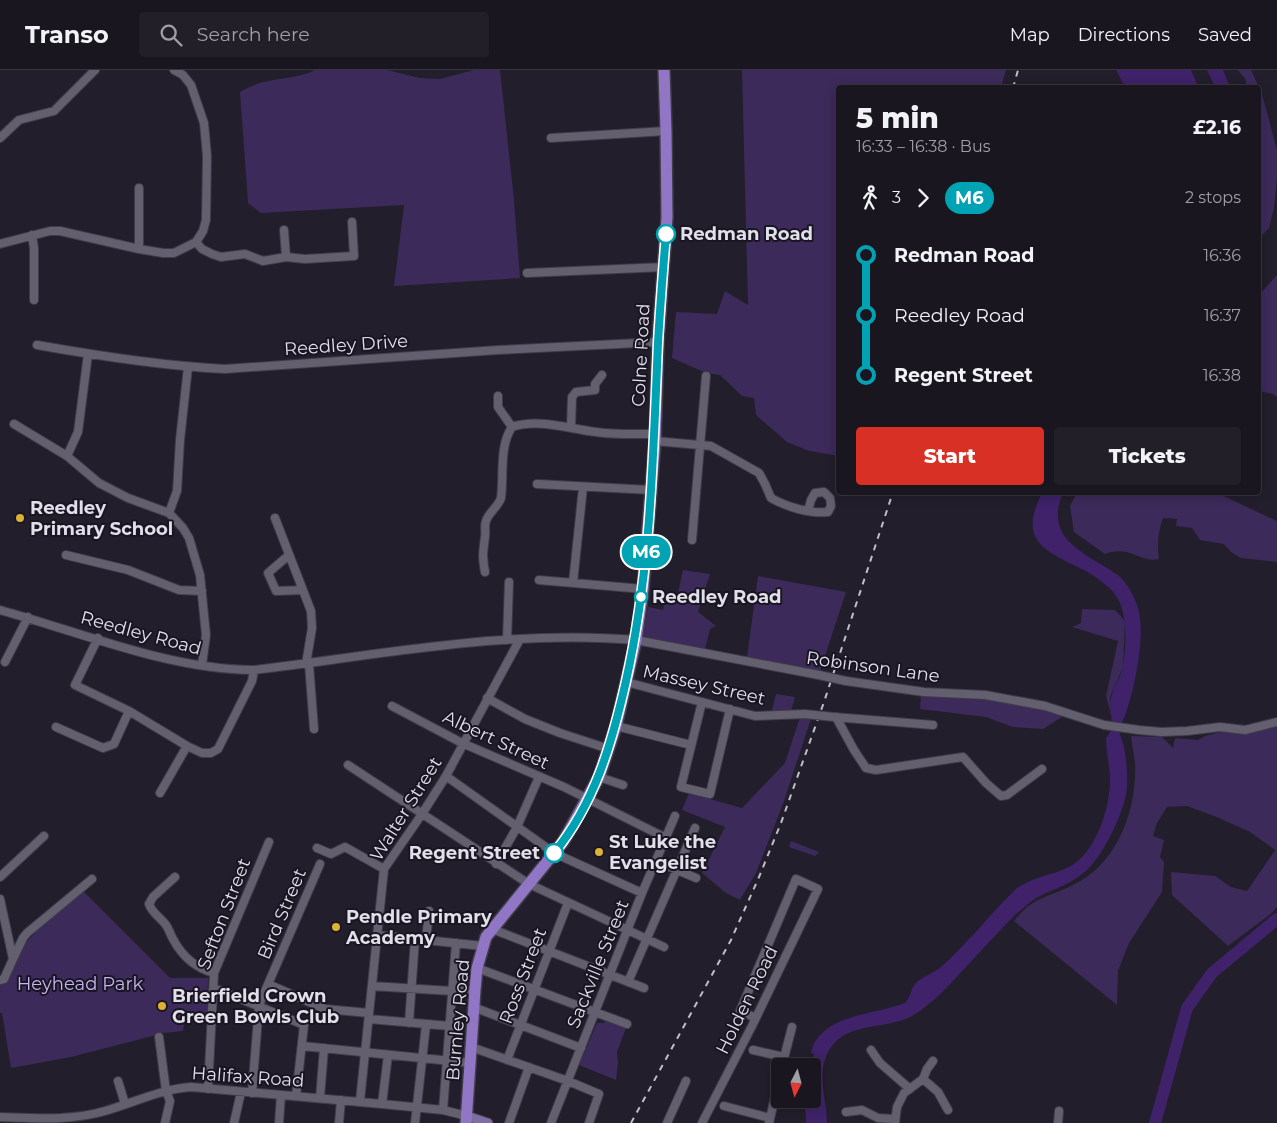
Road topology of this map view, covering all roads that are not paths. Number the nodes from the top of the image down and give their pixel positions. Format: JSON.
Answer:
{"nodes":[{"id":1,"x":95,"y":70,"type":"edge"},
{"id":2,"x":174,"y":70,"type":"edge"},
{"id":3,"x":664,"y":70,"type":"edge"},
{"id":4,"x":666,"y":131,"type":"junction"},
{"id":5,"x":0,"y":138,"type":"edge"},
{"id":6,"x":550,"y":138,"type":"dead end"},
{"id":7,"x":139,"y":188,"type":"dead end"},
{"id":8,"x":352,"y":222,"type":"dead end"},
{"id":9,"x":284,"y":230,"type":"dead end"},
{"id":10,"x":32,"y":235,"type":"junction"},
{"id":11,"x":196,"y":242,"type":"junction"},
{"id":12,"x":0,"y":244,"type":"edge"},
{"id":13,"x":139,"y":249,"type":"junction"},
{"id":14,"x":286,"y":257,"type":"junction"},
{"id":15,"x":664,"y":267,"type":"junction"},
{"id":16,"x":527,"y":273,"type":"dead end"},
{"id":17,"x":34,"y":300,"type":"dead end"},
{"id":18,"x":658,"y":342,"type":"junction"},
{"id":19,"x":37,"y":345,"type":"dead end"},
{"id":20,"x":88,"y":354,"type":"junction"},
{"id":21,"x":188,"y":367,"type":"junction"},
{"id":22,"x":602,"y":375,"type":"dead end"},
{"id":23,"x":706,"y":376,"type":"dead end"},
{"id":24,"x":498,"y":396,"type":"dead end"},
{"id":25,"x":14,"y":424,"type":"dead end"},
{"id":26,"x":512,"y":427,"type":"junction"},
{"id":27,"x":571,"y":428,"type":"junction"},
{"id":28,"x":655,"y":437,"type":"junction"},
{"id":29,"x":700,"y":444,"type":"junction"},
{"id":30,"x":67,"y":456,"type":"junction"},
{"id":31,"x":537,"y":484,"type":"dead end"},
{"id":32,"x":583,"y":487,"type":"junction"},
{"id":33,"x":651,"y":490,"type":"junction"},
{"id":34,"x":808,"y":511,"type":"dead end"},
{"id":35,"x":169,"y":513,"type":"junction"},
{"id":36,"x":275,"y":518,"type":"dead end"},
{"id":37,"x":692,"y":540,"type":"dead end"},
{"id":38,"x":66,"y":555,"type":"dead end"},
{"id":39,"x":289,"y":555,"type":"junction"},
{"id":40,"x":485,"y":572,"type":"dead end"},
{"id":41,"x":539,"y":580,"type":"dead end"},
{"id":42,"x":509,"y":582,"type":"dead end"},
{"id":43,"x":573,"y":583,"type":"junction"},
{"id":44,"x":643,"y":589,"type":"junction"},
{"id":45,"x":303,"y":590,"type":"junction"},
{"id":46,"x":202,"y":592,"type":"junction"},
{"id":47,"x":0,"y":610,"type":"edge"},
{"id":48,"x":28,"y":618,"type":"junction"},
{"id":49,"x":98,"y":638,"type":"junction"},
{"id":50,"x":520,"y":639,"type":"junction"},
{"id":51,"x":508,"y":640,"type":"junction"},
{"id":52,"x":636,"y":640,"type":"junction"},
{"id":53,"x":5,"y":662,"type":"dead end"},
{"id":54,"x":307,"y":664,"type":"junction"},
{"id":55,"x":202,"y":665,"type":"junction"},
{"id":56,"x":254,"y":670,"type":"junction"},
{"id":57,"x":626,"y":682,"type":"junction"},
{"id":58,"x":487,"y":698,"type":"junction"},
{"id":59,"x":702,"y":702,"type":"junction"},
{"id":60,"x":392,"y":706,"type":"dead end"},
{"id":61,"x":730,"y":709,"type":"junction"},
{"id":62,"x":129,"y":711,"type":"junction"},
{"id":63,"x":835,"y":717,"type":"junction"},
{"id":64,"x":1277,"y":722,"type":"edge"},
{"id":65,"x":934,"y":725,"type":"dead end"},
{"id":66,"x":616,"y":726,"type":"junction"},
{"id":67,"x":56,"y":727,"type":"dead end"},
{"id":68,"x":314,"y":729,"type":"dead end"},
{"id":69,"x":462,"y":744,"type":"junction"},
{"id":70,"x":691,"y":745,"type":"junction"},
{"id":71,"x":187,"y":746,"type":"junction"},
{"id":72,"x":610,"y":748,"type":"junction"},
{"id":73,"x":348,"y":765,"type":"dead end"},
{"id":74,"x":1042,"y":769,"type":"dead end"},
{"id":75,"x":446,"y":776,"type":"junction"},
{"id":76,"x":540,"y":777,"type":"junction"},
{"id":77,"x":599,"y":777,"type":"junction"},
{"id":78,"x":623,"y":785,"type":"dead end"},
{"id":79,"x":160,"y":793,"type":"dead end"},
{"id":80,"x":588,"y":799,"type":"junction"},
{"id":81,"x":422,"y":814,"type":"junction"},
{"id":82,"x":675,"y":816,"type":"dead end"},
{"id":83,"x":517,"y":827,"type":"junction"},
{"id":84,"x":695,"y":828,"type":"dead end"},
{"id":85,"x":44,"y":836,"type":"dead end"},
{"id":86,"x":666,"y":838,"type":"junction"},
{"id":87,"x":269,"y":842,"type":"dead end"},
{"id":88,"x":317,"y":848,"type":"dead end"},
{"id":89,"x":554,"y":853,"type":"junction"},
{"id":90,"x":656,"y":861,"type":"junction"},
{"id":91,"x":320,"y":864,"type":"dead end"},
{"id":92,"x":496,"y":864,"type":"junction"},
{"id":93,"x":384,"y":869,"type":"junction"},
{"id":94,"x":676,"y":871,"type":"junction"},
{"id":95,"x":175,"y":877,"type":"dead end"},
{"id":96,"x":0,"y":878,"type":"edge"},
{"id":97,"x":696,"y":878,"type":"dead end"},
{"id":98,"x":92,"y":879,"type":"dead end"},
{"id":99,"x":529,"y":884,"type":"junction"},
{"id":100,"x":642,"y":893,"type":"junction"},
{"id":101,"x":0,"y":899,"type":"edge"},
{"id":102,"x":568,"y":903,"type":"junction"},
{"id":103,"x":430,"y":911,"type":"dead end"},
{"id":104,"x":492,"y":929,"type":"junction"},
{"id":105,"x":627,"y":930,"type":"junction"},
{"id":106,"x":377,"y":935,"type":"junction"},
{"id":107,"x":415,"y":939,"type":"junction"},
{"id":108,"x":646,"y":939,"type":"junction"},
{"id":109,"x":426,"y":940,"type":"junction"},
{"id":110,"x":456,"y":943,"type":"junction"},
{"id":111,"x":483,"y":946,"type":"junction"},
{"id":112,"x":664,"y":948,"type":"dead end"},
{"id":113,"x":549,"y":951,"type":"junction"},
{"id":114,"x":13,"y":958,"type":"junction"},
{"id":115,"x":477,"y":968,"type":"junction"},
{"id":116,"x":214,"y":973,"type":"junction"},
{"id":117,"x":610,"y":975,"type":"junction"},
{"id":118,"x":0,"y":980,"type":"edge"},
{"id":119,"x":628,"y":982,"type":"junction"},
{"id":120,"x":268,"y":984,"type":"junction"},
{"id":121,"x":372,"y":986,"type":"junction"},
{"id":122,"x":214,"y":988,"type":"junction"},
{"id":123,"x":412,"y":988,"type":"junction"},
{"id":124,"x":644,"y":988,"type":"dead end"},
{"id":125,"x":534,"y":989,"type":"junction"},
{"id":126,"x":452,"y":990,"type":"junction"},
{"id":127,"x":475,"y":990,"type":"junction"},
{"id":128,"x":260,"y":1005,"type":"junction"},
{"id":129,"x":473,"y":1007,"type":"junction"},
{"id":130,"x":595,"y":1012,"type":"junction"},
{"id":131,"x":369,"y":1016,"type":"junction"},
{"id":132,"x":756,"y":1018,"type":"junction"},
{"id":133,"x":409,"y":1023,"type":"junction"},
{"id":134,"x":627,"y":1024,"type":"dead end"},
{"id":135,"x":426,"y":1025,"type":"junction"},
{"id":136,"x":520,"y":1025,"type":"junction"},
{"id":137,"x":450,"y":1026,"type":"junction"},
{"id":138,"x":792,"y":1027,"type":"dead end"},
{"id":139,"x":160,"y":1037,"type":"dead end"},
{"id":140,"x":302,"y":1046,"type":"junction"},
{"id":141,"x":471,"y":1047,"type":"junction"},
{"id":142,"x":324,"y":1048,"type":"junction"},
{"id":143,"x":581,"y":1048,"type":"junction"},
{"id":144,"x":753,"y":1050,"type":"dead end"},
{"id":145,"x":871,"y":1050,"type":"dead end"},
{"id":146,"x":365,"y":1052,"type":"junction"},
{"id":147,"x":388,"y":1055,"type":"junction"},
{"id":148,"x":422,"y":1058,"type":"junction"},
{"id":149,"x":784,"y":1058,"type":"joint"},
{"id":150,"x":507,"y":1060,"type":"junction"},
{"id":151,"x":448,"y":1061,"type":"junction"},
{"id":152,"x":933,"y":1061,"type":"dead end"},
{"id":153,"x":471,"y":1063,"type":"junction"},
{"id":154,"x":529,"y":1067,"type":"junction"},
{"id":155,"x":923,"y":1079,"type":"junction"},
{"id":156,"x":118,"y":1081,"type":"dead end"},
{"id":157,"x":568,"y":1081,"type":"junction"},
{"id":158,"x":686,"y":1081,"type":"dead end"},
{"id":159,"x":208,"y":1089,"type":"junction"},
{"id":160,"x":910,"y":1089,"type":"junction"},
{"id":161,"x":166,"y":1091,"type":"junction"},
{"id":162,"x":241,"y":1092,"type":"junction"},
{"id":163,"x":252,"y":1093,"type":"junction"},
{"id":164,"x":281,"y":1095,"type":"junction"},
{"id":165,"x":296,"y":1096,"type":"junction"},
{"id":166,"x":320,"y":1098,"type":"junction"},
{"id":167,"x":341,"y":1100,"type":"junction"},
{"id":168,"x":360,"y":1101,"type":"junction"},
{"id":169,"x":125,"y":1104,"type":"junction"},
{"id":170,"x":382,"y":1104,"type":"junction"},
{"id":171,"x":724,"y":1106,"type":"dead end"},
{"id":172,"x":416,"y":1107,"type":"junction"},
{"id":173,"x":443,"y":1110,"type":"junction"},
{"id":174,"x":948,"y":1110,"type":"dead end"},
{"id":175,"x":1059,"y":1111,"type":"dead end"},
{"id":176,"x":846,"y":1112,"type":"dead end"},
{"id":177,"x":0,"y":1117,"type":"edge"},
{"id":178,"x":82,"y":1119,"type":"edge"},
{"id":179,"x":467,"y":1119,"type":"edge"},
{"id":180,"x":769,"y":1120,"type":"edge"},
{"id":181,"x":894,"y":1121,"type":"edge"},
{"id":182,"x":165,"y":1123,"type":"edge"},
{"id":183,"x":234,"y":1123,"type":"edge"},
{"id":184,"x":279,"y":1123,"type":"edge"},
{"id":185,"x":339,"y":1123,"type":"edge"},
{"id":186,"x":415,"y":1123,"type":"edge"},
{"id":187,"x":488,"y":1123,"type":"edge"},
{"id":188,"x":509,"y":1123,"type":"edge"},
{"id":189,"x":551,"y":1123,"type":"edge"},
{"id":190,"x":589,"y":1123,"type":"edge"},
{"id":191,"x":667,"y":1123,"type":"edge"},
{"id":192,"x":702,"y":1123,"type":"edge"},
{"id":193,"x":1058,"y":1123,"type":"edge"}],
"edges":[{"from":1,"to":5,"type":"street"},
{"from":2,"to":11,"type":"street"},
{"from":3,"to":4,"type":"highway","name":"Colne Road"},
{"from":4,"to":6,"type":"street"},
{"from":4,"to":15,"type":"highway","name":"Colne Road"},
{"from":7,"to":13,"type":"street"},
{"from":8,"to":14,"type":"street"},
{"from":9,"to":14,"type":"street"},
{"from":10,"to":12,"type":"street"},
{"from":10,"to":13,"type":"street"},
{"from":10,"to":17,"type":"street"},
{"from":11,"to":13,"type":"street"},
{"from":11,"to":14,"type":"street"},
{"from":15,"to":16,"type":"street"},
{"from":15,"to":18,"type":"highway","name":"Colne Road"},
{"from":18,"to":21,"type":"street","name":"Reedley Drive"},
{"from":18,"to":28,"type":"highway","name":"Colne Road"},
{"from":19,"to":20,"type":"street","name":"Reedley Drive"},
{"from":20,"to":21,"type":"street","name":"Reedley Drive"},
{"from":20,"to":30,"type":"street"},
{"from":21,"to":35,"type":"street"},
{"from":22,"to":27,"type":"street"},
{"from":23,"to":29,"type":"street"},
{"from":24,"to":26,"type":"street"},
{"from":25,"to":30,"type":"street"},
{"from":26,"to":27,"type":"street"},
{"from":26,"to":40,"type":"street"},
{"from":27,"to":28,"type":"street"},
{"from":28,"to":29,"type":"street"},
{"from":28,"to":33,"type":"highway","name":"Colne Road"},
{"from":29,"to":34,"type":"street"},
{"from":29,"to":37,"type":"street"},
{"from":30,"to":35,"type":"street"},
{"from":31,"to":32,"type":"street"},
{"from":32,"to":33,"type":"street"},
{"from":32,"to":43,"type":"street"},
{"from":33,"to":44,"type":"highway","name":"Colne Road"},
{"from":35,"to":46,"type":"street"},
{"from":36,"to":39,"type":"street"},
{"from":38,"to":46,"type":"street"},
{"from":39,"to":45,"type":"street"},
{"from":39,"to":45,"type":"street"},
{"from":41,"to":43,"type":"street"},
{"from":42,"to":51,"type":"street"},
{"from":43,"to":44,"type":"street"},
{"from":44,"to":52,"type":"highway","name":"Colne Road"},
{"from":45,"to":54,"type":"street"},
{"from":46,"to":55,"type":"street"},
{"from":47,"to":48,"type":"street","name":"Reedley Road"},
{"from":48,"to":49,"type":"street","name":"Reedley Road"},
{"from":48,"to":53,"type":"street"},
{"from":49,"to":55,"type":"street","name":"Reedley Road"},
{"from":49,"to":62,"type":"street"},
{"from":50,"to":51,"type":"street","name":"Reedley Road"},
{"from":50,"to":52,"type":"street","name":"Reedley Road"},
{"from":50,"to":58,"type":"street","name":"Walter Street"},
{"from":51,"to":54,"type":"street","name":"Reedley Road"},
{"from":52,"to":57,"type":"highway","name":"Burnley Road"},
{"from":52,"to":64,"type":"street","name":"Robinson Lane","bridge":true},
{"from":54,"to":56,"type":"street","name":"Reedley Road"},
{"from":54,"to":68,"type":"street"},
{"from":55,"to":56,"type":"street","name":"Reedley Road"},
{"from":56,"to":71,"type":"street"},
{"from":57,"to":59,"type":"street","name":"Massey Street"},
{"from":57,"to":66,"type":"highway","name":"Burnley Road"},
{"from":58,"to":69,"type":"street","name":"Walter Street"},
{"from":58,"to":72,"type":"street"},
{"from":59,"to":61,"type":"street","name":"Massey Street"},
{"from":59,"to":70,"type":"street"},
{"from":60,"to":69,"type":"street","name":"Albert Street"},
{"from":61,"to":63,"type":"street","name":"Massey Street","bridge":true},
{"from":61,"to":70,"type":"street"},
{"from":62,"to":67,"type":"street"},
{"from":62,"to":71,"type":"street"},
{"from":63,"to":65,"type":"street","name":"Massey Street"},
{"from":63,"to":74,"type":"street"},
{"from":66,"to":70,"type":"street"},
{"from":66,"to":72,"type":"highway","name":"Burnley Road"},
{"from":69,"to":75,"type":"street","name":"Walter Street"},
{"from":69,"to":76,"type":"street","name":"Albert Street"},
{"from":71,"to":79,"type":"street"},
{"from":72,"to":77,"type":"highway","name":"Burnley Road"},
{"from":73,"to":81,"type":"street"},
{"from":75,"to":81,"type":"street","name":"Walter Street"},
{"from":75,"to":83,"type":"street"},
{"from":76,"to":80,"type":"street","name":"Albert Street"},
{"from":76,"to":83,"type":"street"},
{"from":77,"to":78,"type":"street"},
{"from":77,"to":80,"type":"highway","name":"Burnley Road"},
{"from":80,"to":86,"type":"street","name":"Albert Street"},
{"from":80,"to":89,"type":"highway","name":"Burnley Road"},
{"from":81,"to":92,"type":"street"},
{"from":81,"to":93,"type":"street","name":"Walter Street"},
{"from":82,"to":86,"type":"street","name":"Sackville Street"},
{"from":83,"to":89,"type":"street"},
{"from":83,"to":92,"type":"street"},
{"from":84,"to":94,"type":"street"},
{"from":85,"to":96,"type":"street"},
{"from":86,"to":90,"type":"street","name":"Sackville Street"},
{"from":87,"to":116,"type":"street","name":"Sefton Street"},
{"from":88,"to":93,"type":"street"},
{"from":89,"to":99,"type":"highway","name":"Burnley Road"},
{"from":89,"to":100,"type":"street"},
{"from":90,"to":94,"type":"street"},
{"from":90,"to":100,"type":"street","name":"Sackville Street"},
{"from":91,"to":120,"type":"street","name":"Bird Street"},
{"from":92,"to":99,"type":"street"},
{"from":93,"to":106,"type":"street","name":"Walter Street"},
{"from":94,"to":97,"type":"street"},
{"from":94,"to":108,"type":"street"},
{"from":95,"to":116,"type":"street"},
{"from":98,"to":114,"type":"street"},
{"from":99,"to":102,"type":"street"},
{"from":99,"to":104,"type":"highway","name":"Burnley Road"},
{"from":100,"to":105,"type":"street","name":"Sackville Street"},
{"from":101,"to":114,"type":"street"},
{"from":102,"to":105,"type":"street"},
{"from":102,"to":113,"type":"street","name":"Ross Street"},
{"from":103,"to":109,"type":"street"},
{"from":104,"to":111,"type":"highway","name":"Burnley Road"},
{"from":104,"to":113,"type":"street"},
{"from":105,"to":108,"type":"street"},
{"from":105,"to":117,"type":"street","name":"Sackville Street"},
{"from":106,"to":107,"type":"street"},
{"from":106,"to":121,"type":"street","name":"Walter Street"},
{"from":107,"to":109,"type":"street"},
{"from":107,"to":123,"type":"street"},
{"from":108,"to":112,"type":"street"},
{"from":108,"to":119,"type":"street"},
{"from":109,"to":110,"type":"street"},
{"from":110,"to":111,"type":"street"},
{"from":110,"to":126,"type":"street"},
{"from":111,"to":115,"type":"highway","name":"Burnley Road"},
{"from":113,"to":117,"type":"street"},
{"from":113,"to":125,"type":"street","name":"Ross Street"},
{"from":114,"to":118,"type":"street"},
{"from":115,"to":125,"type":"street"},
{"from":115,"to":127,"type":"highway","name":"Burnley Road"},
{"from":116,"to":122,"type":"street","name":"Sefton Street"},
{"from":117,"to":119,"type":"street"},
{"from":117,"to":130,"type":"street","name":"Sackville Street"},
{"from":119,"to":124,"type":"street"},
{"from":120,"to":128,"type":"street","name":"Bird Street"},
{"from":120,"to":131,"type":"street"},
{"from":121,"to":123,"type":"street"},
{"from":121,"to":131,"type":"street","name":"Walter Street"},
{"from":122,"to":128,"type":"street"},
{"from":122,"to":159,"type":"street","name":"Sefton Street"},
{"from":123,"to":126,"type":"street"},
{"from":123,"to":133,"type":"street"},
{"from":125,"to":130,"type":"street"},
{"from":125,"to":136,"type":"street","name":"Ross Street"},
{"from":126,"to":127,"type":"street"},
{"from":126,"to":137,"type":"street"},
{"from":127,"to":129,"type":"highway","name":"Burnley Road"},
{"from":128,"to":140,"type":"street"},
{"from":128,"to":163,"type":"street","name":"Bird Street"},
{"from":129,"to":136,"type":"street"},
{"from":129,"to":141,"type":"highway","name":"Burnley Road"},
{"from":130,"to":134,"type":"street"},
{"from":130,"to":143,"type":"street","name":"Sackville Street"},
{"from":131,"to":133,"type":"street"},
{"from":131,"to":146,"type":"street","name":"Walter Street"},
{"from":132,"to":132,"type":"street","name":"Holden Road"},
{"from":132,"to":192,"type":"street","name":"Holden Road"},
{"from":133,"to":135,"type":"street"},
{"from":135,"to":137,"type":"street"},
{"from":135,"to":148,"type":"street"},
{"from":136,"to":143,"type":"street"},
{"from":136,"to":150,"type":"street","name":"Ross Street"},
{"from":137,"to":151,"type":"street"},
{"from":138,"to":149,"type":"street"},
{"from":139,"to":161,"type":"street"},
{"from":140,"to":142,"type":"street"},
{"from":140,"to":165,"type":"street"},
{"from":141,"to":150,"type":"street"},
{"from":141,"to":153,"type":"highway","name":"Burnley Road"},
{"from":142,"to":146,"type":"street"},
{"from":142,"to":166,"type":"street"},
{"from":143,"to":157,"type":"street","name":"Sackville Street"},
{"from":144,"to":149,"type":"street"},
{"from":145,"to":160,"type":"street"},
{"from":146,"to":147,"type":"street"},
{"from":146,"to":168,"type":"street","name":"Walter Street"},
{"from":147,"to":148,"type":"street"},
{"from":147,"to":170,"type":"street"},
{"from":148,"to":151,"type":"street"},
{"from":148,"to":172,"type":"street"},
{"from":150,"to":154,"type":"street"},
{"from":151,"to":153,"type":"street"},
{"from":151,"to":173,"type":"street"},
{"from":152,"to":155,"type":"street"},
{"from":153,"to":179,"type":"highway","name":"Burnley Road"},
{"from":154,"to":157,"type":"street"},
{"from":154,"to":188,"type":"street"},
{"from":155,"to":160,"type":"street"},
{"from":155,"to":174,"type":"street"},
{"from":156,"to":169,"type":"street"},
{"from":157,"to":189,"type":"street","name":"Sackville Street"},
{"from":157,"to":190,"type":"street"},
{"from":158,"to":191,"type":"street"},
{"from":159,"to":161,"type":"street","name":"Halifax Road"},
{"from":159,"to":162,"type":"street","name":"Halifax Road"},
{"from":160,"to":181,"type":"street"},
{"from":161,"to":169,"type":"street","name":"Halifax Road"},
{"from":161,"to":182,"type":"street"},
{"from":162,"to":163,"type":"street","name":"Halifax Road"},
{"from":162,"to":183,"type":"street"},
{"from":163,"to":164,"type":"street","name":"Halifax Road"},
{"from":164,"to":165,"type":"street","name":"Halifax Road"},
{"from":164,"to":184,"type":"street"},
{"from":165,"to":166,"type":"street","name":"Halifax Road"},
{"from":166,"to":167,"type":"street","name":"Halifax Road"},
{"from":167,"to":168,"type":"street","name":"Halifax Road"},
{"from":167,"to":185,"type":"street"},
{"from":168,"to":170,"type":"street","name":"Halifax Road"},
{"from":169,"to":178,"type":"street","name":"Halifax Road"},
{"from":170,"to":172,"type":"street","name":"Halifax Road"},
{"from":171,"to":180,"type":"street"},
{"from":172,"to":173,"type":"street","name":"Halifax Road"},
{"from":172,"to":186,"type":"street"},
{"from":173,"to":179,"type":"street","name":"Halifax Road"},
{"from":175,"to":193,"type":"street"},
{"from":176,"to":181,"type":"street"},
{"from":177,"to":178,"type":"street","name":"Halifax Road"},
{"from":179,"to":187,"type":"main road"}]}
